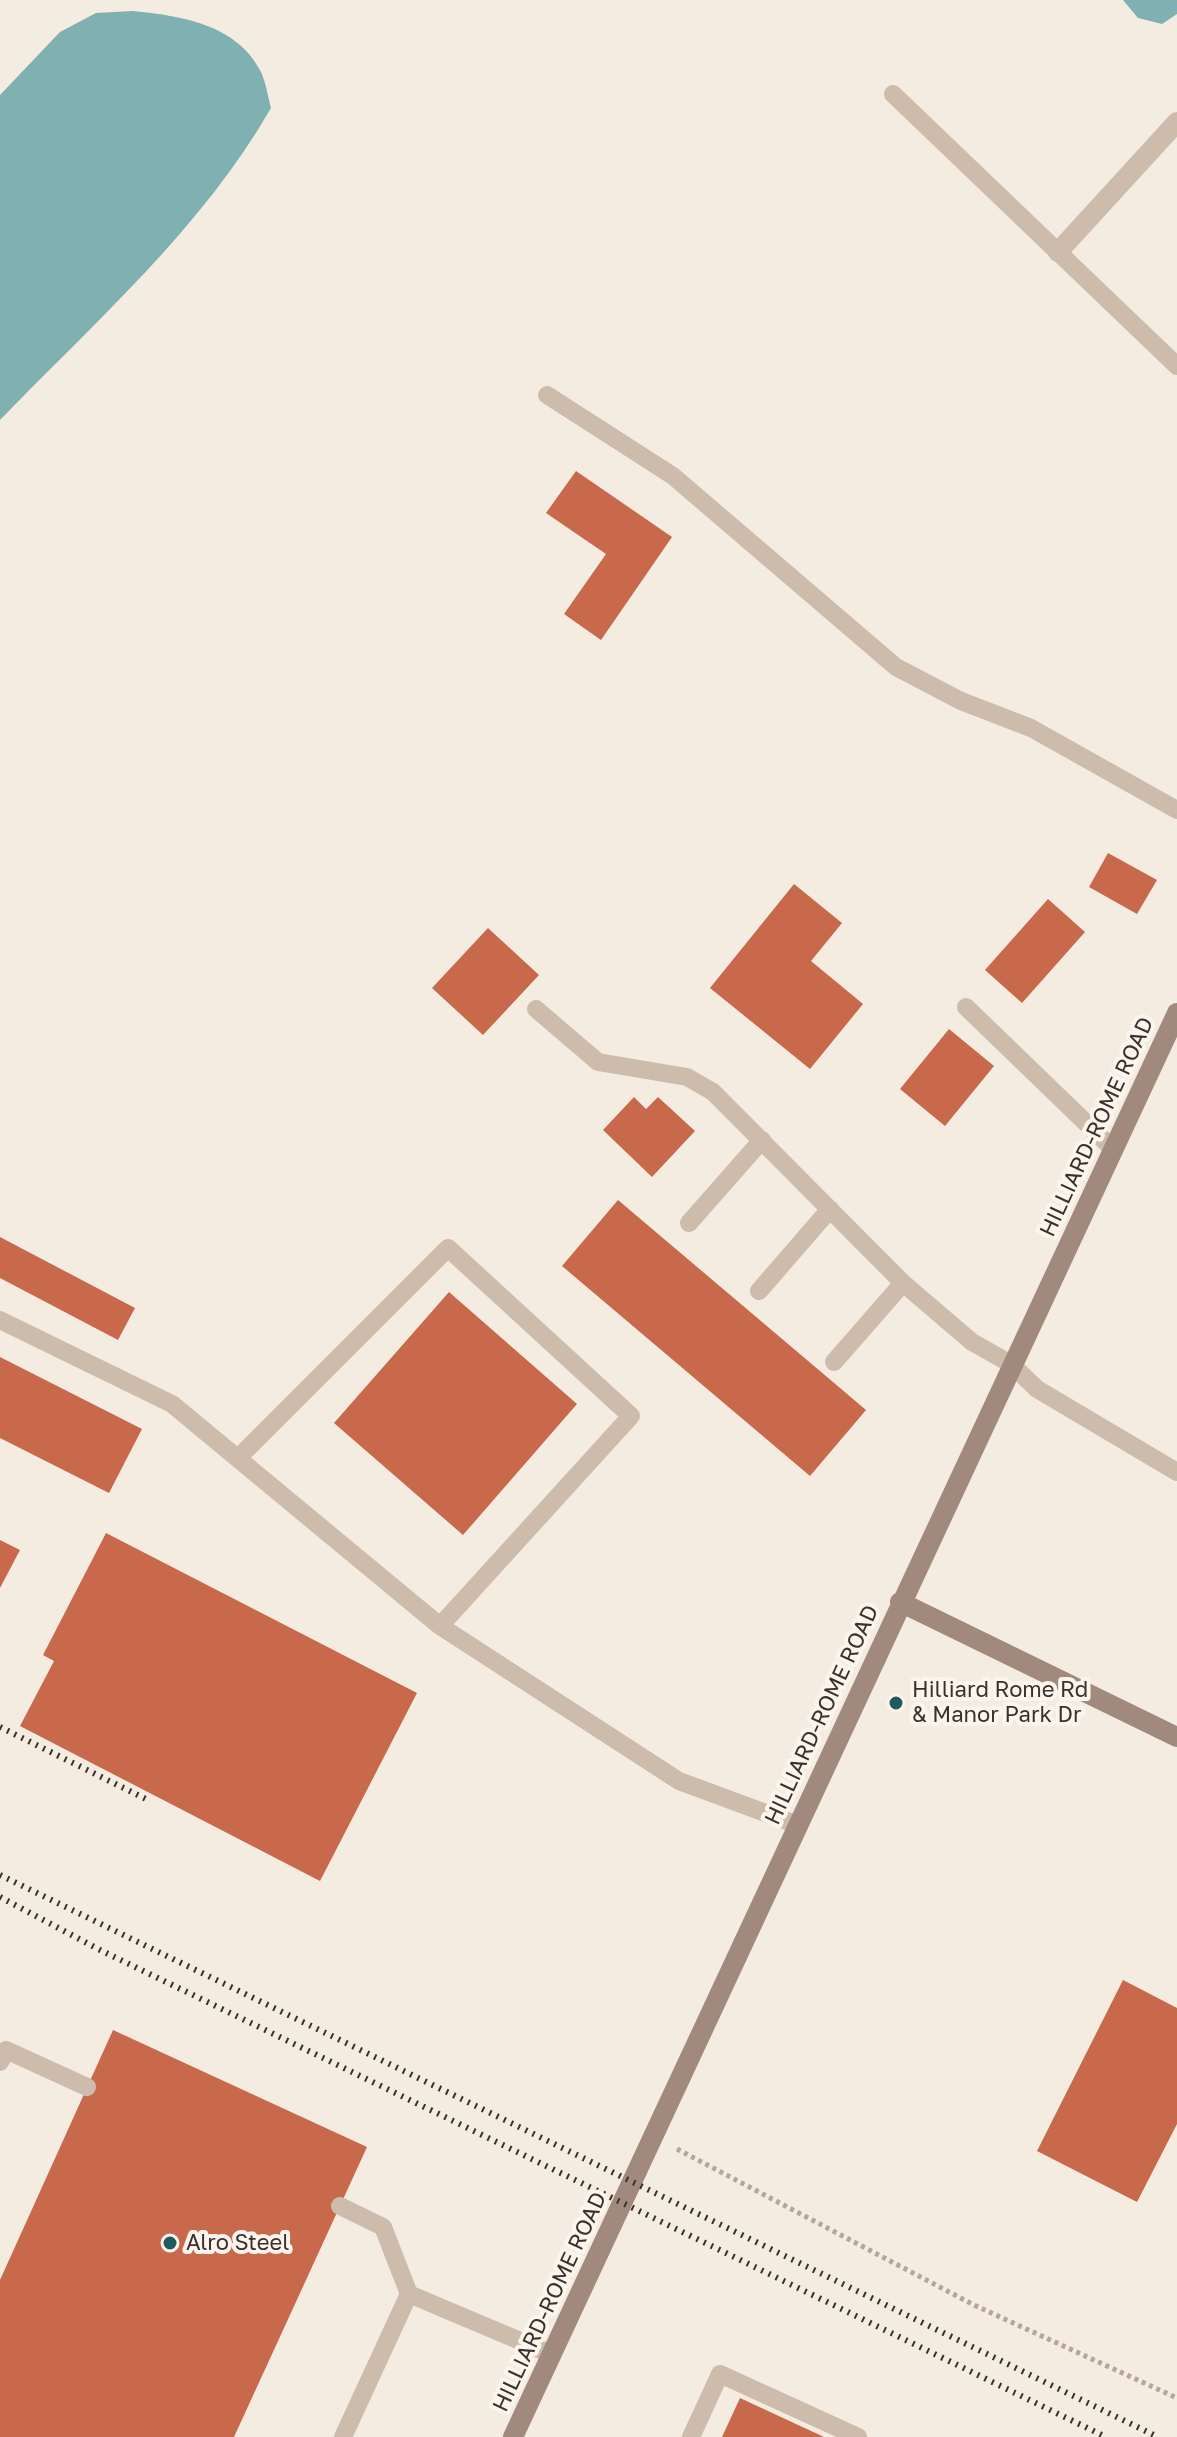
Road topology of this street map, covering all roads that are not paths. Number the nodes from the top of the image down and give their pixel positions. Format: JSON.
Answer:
{"nodes":[{"id":1,"x":893,"y":94,"type":"dead end"},
{"id":2,"x":1177,"y":122,"type":"edge"},
{"id":3,"x":1058,"y":252,"type":"junction"},
{"id":4,"x":1177,"y":366,"type":"edge"},
{"id":5,"x":547,"y":395,"type":"dead end"},
{"id":6,"x":1177,"y":810,"type":"edge"},
{"id":7,"x":966,"y":1007,"type":"dead end"},
{"id":8,"x":536,"y":1009,"type":"dead end"},
{"id":9,"x":1177,"y":1013,"type":"edge"},
{"id":10,"x":1170,"y":1047,"type":"edge"},
{"id":11,"x":762,"y":1140,"type":"junction"},
{"id":12,"x":1113,"y":1149,"type":"junction"},
{"id":13,"x":830,"y":1209,"type":"junction"},
{"id":14,"x":689,"y":1223,"type":"dead end"},
{"id":15,"x":903,"y":1283,"type":"junction"},
{"id":16,"x":759,"y":1291,"type":"dead end"},
{"id":17,"x":0,"y":1320,"type":"edge"},
{"id":18,"x":834,"y":1362,"type":"dead end"},
{"id":19,"x":1011,"y":1364,"type":"junction"},
{"id":20,"x":238,"y":1458,"type":"junction"},
{"id":21,"x":1177,"y":1472,"type":"edge"},
{"id":22,"x":900,"y":1602,"type":"junction"},
{"id":23,"x":440,"y":1626,"type":"junction"},
{"id":24,"x":1177,"y":1737,"type":"edge"},
{"id":25,"x":798,"y":1825,"type":"junction"},
{"id":26,"x":0,"y":2062,"type":"edge"},
{"id":27,"x":87,"y":2087,"type":"dead end"},
{"id":28,"x":340,"y":2206,"type":"dead end"},
{"id":29,"x":409,"y":2294,"type":"junction"},
{"id":30,"x":551,"y":2354,"type":"junction"},
{"id":31,"x":343,"y":2437,"type":"edge"},
{"id":32,"x":513,"y":2437,"type":"edge"},
{"id":33,"x":691,"y":2437,"type":"edge"},
{"id":34,"x":858,"y":2437,"type":"edge"}],
"edges":[{"from":1,"to":3,"type":"lane"},
{"from":2,"to":3,"type":"street"},
{"from":3,"to":4,"type":"lane"},
{"from":5,"to":6,"type":"lane"},
{"from":7,"to":12,"type":"lane"},
{"from":8,"to":11,"type":"lane"},
{"from":9,"to":10,"type":"main road","name":"HILLIARD-ROME ROAD"},
{"from":10,"to":12,"type":"main road","name":"HILLIARD-ROME ROAD"},
{"from":11,"to":13,"type":"lane"},
{"from":11,"to":14,"type":"lane"},
{"from":12,"to":19,"type":"main road","name":"HILLIARD-ROME ROAD"},
{"from":13,"to":15,"type":"lane"},
{"from":13,"to":16,"type":"lane"},
{"from":15,"to":18,"type":"lane"},
{"from":15,"to":19,"type":"lane"},
{"from":17,"to":20,"type":"lane"},
{"from":19,"to":21,"type":"lane"},
{"from":19,"to":22,"type":"main road","name":"HILLIARD-ROME ROAD"},
{"from":20,"to":23,"type":"lane"},
{"from":20,"to":23,"type":"lane"},
{"from":22,"to":24,"type":"main road"},
{"from":22,"to":25,"type":"main road","name":"HILLIARD-ROME ROAD"},
{"from":23,"to":25,"type":"lane"},
{"from":25,"to":30,"type":"main road","name":"HILLIARD-ROME ROAD"},
{"from":26,"to":27,"type":"lane"},
{"from":28,"to":29,"type":"lane"},
{"from":29,"to":30,"type":"lane"},
{"from":29,"to":31,"type":"lane"},
{"from":30,"to":32,"type":"main road","name":"HILLIARD-ROME ROAD"},
{"from":33,"to":34,"type":"lane"}]}
